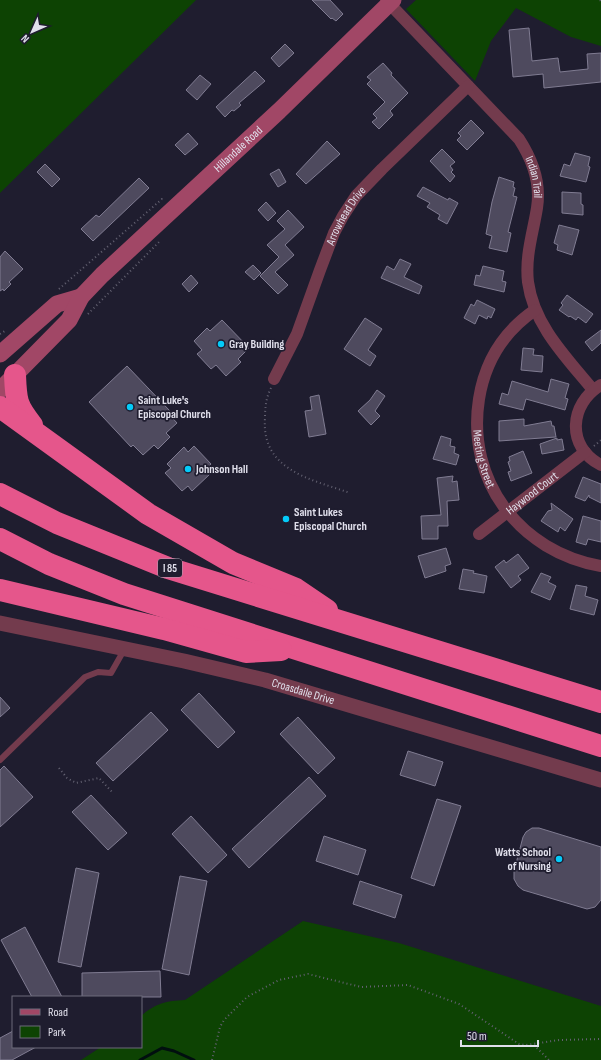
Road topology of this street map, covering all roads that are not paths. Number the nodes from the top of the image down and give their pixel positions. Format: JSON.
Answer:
{"nodes":[{"id":1,"x":389,"y":1,"type":"edge"},
{"id":2,"x":468,"y":86,"type":"junction"},
{"id":3,"x":81,"y":297,"type":"junction"},
{"id":4,"x":535,"y":310,"type":"junction"},
{"id":5,"x":0,"y":354,"type":"edge"},
{"id":6,"x":274,"y":379,"type":"road end"},
{"id":7,"x":8,"y":382,"type":"edge"},
{"id":8,"x":597,"y":388,"type":"edge"},
{"id":9,"x":0,"y":407,"type":"edge"},
{"id":10,"x":41,"y":435,"type":"junction"},
{"id":11,"x":591,"y":448,"type":"junction"},
{"id":12,"x":601,"y":465,"type":"edge"},
{"id":13,"x":0,"y":494,"type":"edge"},
{"id":14,"x":508,"y":512,"type":"junction"},
{"id":15,"x":479,"y":534,"type":"dead end"},
{"id":16,"x":0,"y":540,"type":"edge"},
{"id":17,"x":601,"y":566,"type":"edge"},
{"id":18,"x":0,"y":590,"type":"edge"},
{"id":19,"x":0,"y":623,"type":"edge"},
{"id":20,"x":346,"y":623,"type":"junction"},
{"id":21,"x":125,"y":648,"type":"junction"},
{"id":22,"x":295,"y":649,"type":"junction"},
{"id":23,"x":601,"y":702,"type":"edge"},
{"id":24,"x":601,"y":746,"type":"edge"},
{"id":25,"x":0,"y":760,"type":"edge"},
{"id":26,"x":601,"y":780,"type":"edge"}],
"edges":[{"from":1,"to":2,"type":"street","name":"Indian Trail"},
{"from":1,"to":3,"type":"main road","name":"Hillandale Road"},
{"from":2,"to":4,"type":"street","name":"Indian Trail"},
{"from":2,"to":6,"type":"street","name":"Arrowhead Drive"},
{"from":3,"to":5,"type":"main road","name":"Hillandale Road"},
{"from":3,"to":7,"type":"main road","name":"Hillandale Road"},
{"from":4,"to":8,"type":"street","name":"Indian Trail"},
{"from":4,"to":14,"type":"street","name":"Meeting Street"},
{"from":7,"to":10,"type":"highway"},
{"from":8,"to":11,"type":"street","name":"Indian Trail"},
{"from":9,"to":10,"type":"highway"},
{"from":10,"to":20,"type":"highway"},
{"from":11,"to":12,"type":"street","name":"Indian Trail"},
{"from":11,"to":14,"type":"street","name":"Haywood Court"},
{"from":13,"to":20,"type":"highway","number":"I 85"},
{"from":14,"to":15,"type":"street","name":"Haywood Court"},
{"from":14,"to":17,"type":"street","name":"Meeting Street"},
{"from":16,"to":22,"type":"highway"},
{"from":18,"to":22,"type":"highway"},
{"from":19,"to":21,"type":"street","name":"Croasdaile Drive"},
{"from":20,"to":23,"type":"highway","number":"I 85"},
{"from":21,"to":25,"type":"lane"},
{"from":21,"to":26,"type":"street","name":"Croasdaile Drive"},
{"from":22,"to":24,"type":"highway"}]}
